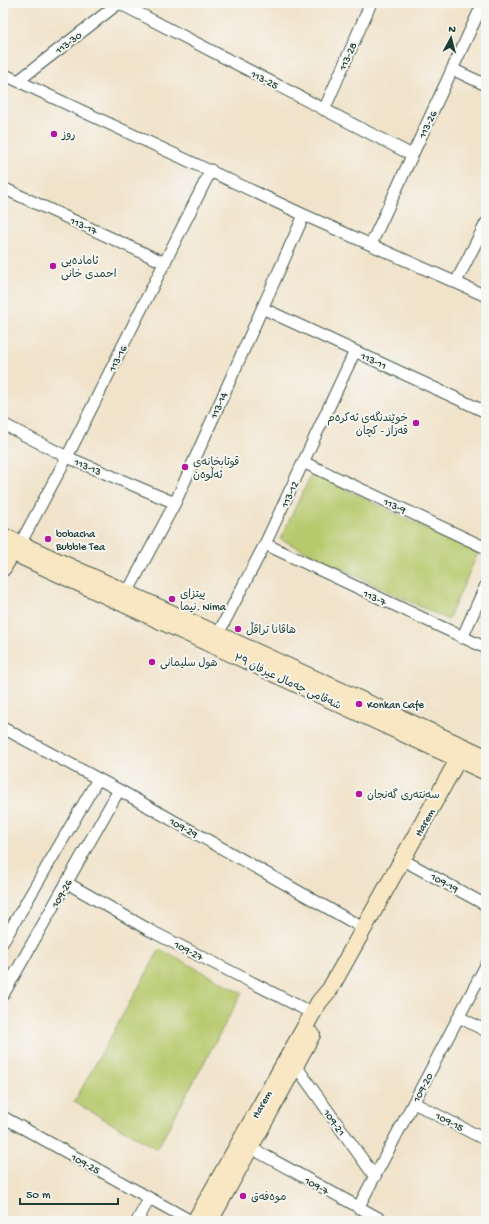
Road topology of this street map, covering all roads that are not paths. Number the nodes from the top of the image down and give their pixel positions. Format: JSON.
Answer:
{"nodes":[{"id":1,"x":119,"y":3,"type":"edge"},
{"id":2,"x":371,"y":3,"type":"edge"},
{"id":3,"x":483,"y":3,"type":"edge"},
{"id":4,"x":452,"y":69,"type":"junction"},
{"id":5,"x":3,"y":74,"type":"edge"},
{"id":6,"x":18,"y":81,"type":"junction"},
{"id":7,"x":486,"y":85,"type":"edge"},
{"id":8,"x":324,"y":110,"type":"junction"},
{"id":9,"x":412,"y":155,"type":"junction"},
{"id":10,"x":211,"y":170,"type":"junction"},
{"id":11,"x":3,"y":188,"type":"edge"},
{"id":12,"x":304,"y":215,"type":"junction"},
{"id":13,"x":486,"y":223,"type":"edge"},
{"id":14,"x":371,"y":244,"type":"junction"},
{"id":15,"x":165,"y":263,"type":"junction"},
{"id":16,"x":456,"y":282,"type":"junction"},
{"id":17,"x":486,"y":296,"type":"edge"},
{"id":18,"x":262,"y":308,"type":"junction"},
{"id":19,"x":355,"y":351,"type":"junction"},
{"id":20,"x":486,"y":412,"type":"edge"},
{"id":21,"x":3,"y":424,"type":"edge"},
{"id":22,"x":67,"y":457,"type":"junction"},
{"id":23,"x":303,"y":462,"type":"junction"},
{"id":24,"x":175,"y":503,"type":"junction"},
{"id":25,"x":3,"y":536,"type":"edge"},
{"id":26,"x":265,"y":544,"type":"junction"},
{"id":27,"x":12,"y":548,"type":"edge"},
{"id":28,"x":486,"y":548,"type":"edge"},
{"id":29,"x":3,"y":568,"type":"edge"},
{"id":30,"x":486,"y":585,"type":"edge"},
{"id":31,"x":127,"y":592,"type":"junction"},
{"id":32,"x":218,"y":634,"type":"junction"},
{"id":33,"x":462,"y":638,"type":"junction"},
{"id":34,"x":486,"y":648,"type":"edge"},
{"id":35,"x":3,"y":728,"type":"edge"},
{"id":36,"x":462,"y":753,"type":"junction"},
{"id":37,"x":486,"y":757,"type":"edge"},
{"id":38,"x":486,"y":772,"type":"edge"},
{"id":39,"x":98,"y":779,"type":"junction"},
{"id":40,"x":119,"y":790,"type":"junction"},
{"id":41,"x":403,"y":860,"type":"junction"},
{"id":42,"x":67,"y":883,"type":"junction"},
{"id":43,"x":486,"y":905,"type":"edge"},
{"id":44,"x":363,"y":928,"type":"junction"},
{"id":45,"x":3,"y":942,"type":"edge"},
{"id":46,"x":486,"y":965,"type":"edge"},
{"id":47,"x":330,"y":989,"type":"junction"},
{"id":48,"x":3,"y":995,"type":"edge"},
{"id":49,"x":312,"y":1013,"type":"junction"},
{"id":50,"x":459,"y":1017,"type":"junction"},
{"id":51,"x":486,"y":1031,"type":"edge"},
{"id":52,"x":296,"y":1066,"type":"junction"},
{"id":53,"x":414,"y":1103,"type":"junction"},
{"id":54,"x":3,"y":1117,"type":"edge"},
{"id":55,"x":486,"y":1140,"type":"edge"},
{"id":56,"x":251,"y":1148,"type":"junction"},
{"id":57,"x":375,"y":1177,"type":"junction"},
{"id":58,"x":149,"y":1198,"type":"junction"},
{"id":59,"x":358,"y":1208,"type":"junction"},
{"id":60,"x":137,"y":1221,"type":"edge"},
{"id":61,"x":190,"y":1221,"type":"edge"},
{"id":62,"x":195,"y":1221,"type":"edge"},
{"id":63,"x":210,"y":1221,"type":"edge"},
{"id":64,"x":384,"y":1221,"type":"edge"}],
"edges":[{"from":1,"to":6,"type":"street","name":"113-30"},
{"from":1,"to":8,"type":"street","name":"113-25"},
{"from":2,"to":8,"type":"street","name":"113-28"},
{"from":3,"to":4,"type":"street","name":"113-26"},
{"from":4,"to":7,"type":"street"},
{"from":4,"to":9,"type":"street","name":"113-26"},
{"from":5,"to":6,"type":"street"},
{"from":6,"to":10,"type":"street"},
{"from":8,"to":9,"type":"street","name":"113-25"},
{"from":9,"to":14,"type":"street","name":"113-26"},
{"from":10,"to":12,"type":"street"},
{"from":10,"to":15,"type":"street","name":"113-16"},
{"from":11,"to":15,"type":"street","name":"113-17"},
{"from":12,"to":14,"type":"street"},
{"from":12,"to":18,"type":"street","name":"113-14"},
{"from":13,"to":16,"type":"street"},
{"from":14,"to":16,"type":"street"},
{"from":15,"to":22,"type":"street","name":"113-16"},
{"from":16,"to":17,"type":"street"},
{"from":18,"to":19,"type":"street","name":"113-11"},
{"from":18,"to":24,"type":"street","name":"113-14"},
{"from":19,"to":20,"type":"street","name":"113-11"},
{"from":19,"to":23,"type":"street","name":"113-12"},
{"from":21,"to":22,"type":"street","name":"113-13"},
{"from":22,"to":24,"type":"street","name":"113-13"},
{"from":22,"to":27,"type":"street","name":"113-16"},
{"from":23,"to":26,"type":"street","name":"113-12"},
{"from":23,"to":28,"type":"street","name":"113-9"},
{"from":24,"to":31,"type":"street","name":"113-14"},
{"from":25,"to":27,"type":"main road","name":"شەقامی جەمال عیرفان ٣٩"},
{"from":26,"to":32,"type":"street","name":"113-12"},
{"from":26,"to":33,"type":"street","name":"113-7"},
{"from":27,"to":29,"type":"main road"},
{"from":27,"to":31,"type":"main road","name":"شەقامی جەمال عیرفان ٣٩"},
{"from":27,"to":36,"type":"main road","name":"شەقامی جەمال عیرفان ٣٩"},
{"from":30,"to":33,"type":"street"},
{"from":31,"to":32,"type":"main road","name":"شەقامی جەمال عیرفان ٣٩"},
{"from":32,"to":36,"type":"main road","name":"شەقامی جەمال عیرفان ٣٩"},
{"from":33,"to":34,"type":"street","name":"113-7"},
{"from":35,"to":39,"type":"street","name":"109-29"},
{"from":36,"to":37,"type":"main road","name":"شەقامی جەمال عیرفان ٣٩"},
{"from":36,"to":38,"type":"main road","name":"شەقامی جەمال عیرفان ٣٩"},
{"from":36,"to":41,"type":"main road","name":"Harem"},
{"from":39,"to":40,"type":"street","name":"109-29"},
{"from":39,"to":45,"type":"street"},
{"from":40,"to":42,"type":"street","name":"109-26"},
{"from":40,"to":44,"type":"street","name":"109-29"},
{"from":41,"to":43,"type":"street","name":"109-19"},
{"from":41,"to":44,"type":"main road","name":"Harem"},
{"from":42,"to":48,"type":"street","name":"109-26"},
{"from":42,"to":49,"type":"street","name":"109-27"},
{"from":44,"to":47,"type":"main road","name":"Harem"},
{"from":46,"to":50,"type":"street","name":"109-20"},
{"from":47,"to":49,"type":"main road","name":"Harem"},
{"from":47,"to":52,"type":"main road","name":"Harem"},
{"from":49,"to":62,"type":"main road","name":"Harem"},
{"from":50,"to":51,"type":"street"},
{"from":50,"to":53,"type":"street","name":"109-20"},
{"from":52,"to":56,"type":"main road","name":"Harem"},
{"from":52,"to":57,"type":"street","name":"109-21"},
{"from":53,"to":55,"type":"street","name":"109-15"},
{"from":53,"to":57,"type":"street","name":"109-20"},
{"from":54,"to":58,"type":"street","name":"109-25"},
{"from":56,"to":59,"type":"street","name":"109-7"},
{"from":56,"to":63,"type":"main road","name":"Harem"},
{"from":57,"to":59,"type":"street","name":"109-20"},
{"from":58,"to":60,"type":"street"},
{"from":58,"to":61,"type":"street","name":"109-25"},
{"from":59,"to":64,"type":"street","name":"109-7"}]}
